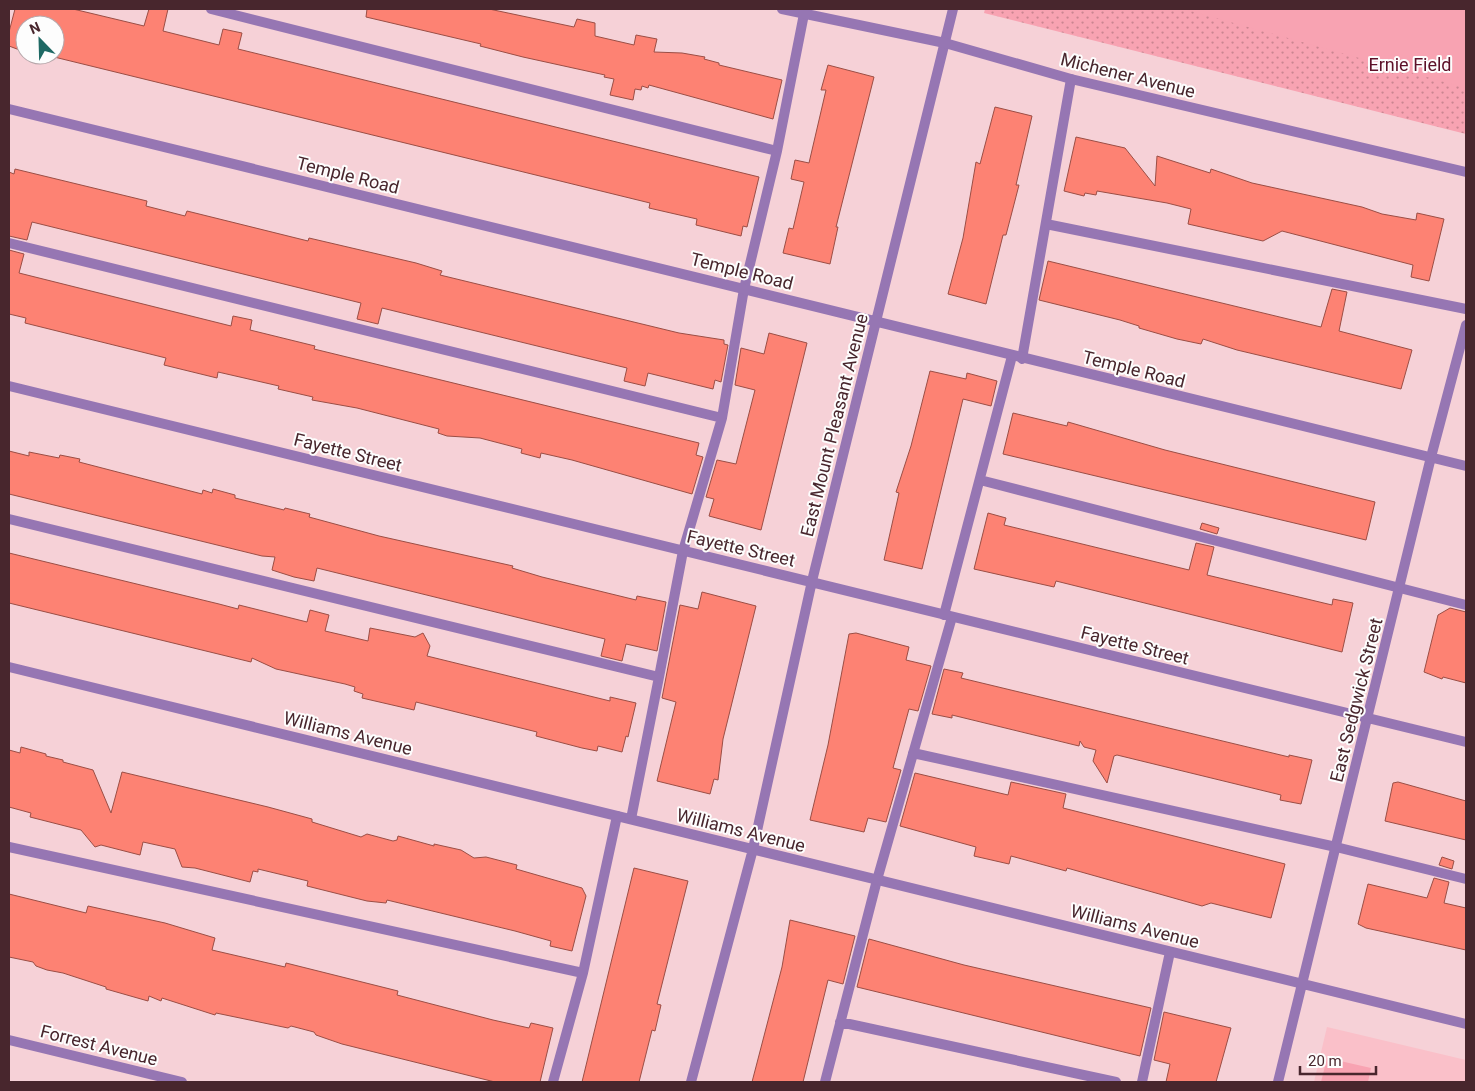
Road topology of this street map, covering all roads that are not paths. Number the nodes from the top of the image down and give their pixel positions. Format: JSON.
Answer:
{"nodes":[{"id":1,"x":211,"y":9,"type":"edge"},
{"id":2,"x":782,"y":9,"type":"edge"},
{"id":3,"x":953,"y":9,"type":"edge"},
{"id":4,"x":804,"y":14,"type":"junction"},
{"id":5,"x":945,"y":43,"type":"junction"},
{"id":6,"x":1071,"y":79,"type":"junction"},
{"id":7,"x":9,"y":108,"type":"edge"},
{"id":8,"x":777,"y":151,"type":"junction"},
{"id":9,"x":1466,"y":172,"type":"edge"},
{"id":10,"x":1046,"y":224,"type":"junction"},
{"id":11,"x":9,"y":243,"type":"edge"},
{"id":12,"x":744,"y":289,"type":"junction"},
{"id":13,"x":1466,"y":309,"type":"edge"},
{"id":14,"x":876,"y":322,"type":"junction"},
{"id":15,"x":1466,"y":327,"type":"edge"},
{"id":16,"x":1017,"y":358,"type":"junction"},
{"id":17,"x":9,"y":386,"type":"edge"},
{"id":18,"x":722,"y":418,"type":"junction"},
{"id":19,"x":1432,"y":457,"type":"junction"},
{"id":20,"x":1466,"y":466,"type":"edge"},
{"id":21,"x":980,"y":480,"type":"junction"},
{"id":22,"x":9,"y":519,"type":"edge"},
{"id":23,"x":683,"y":552,"type":"junction"},
{"id":24,"x":812,"y":581,"type":"junction"},
{"id":25,"x":1400,"y":589,"type":"junction"},
{"id":26,"x":1466,"y":605,"type":"edge"},
{"id":27,"x":948,"y":616,"type":"junction"},
{"id":28,"x":9,"y":668,"type":"edge"},
{"id":29,"x":660,"y":677,"type":"junction"},
{"id":30,"x":1367,"y":718,"type":"junction"},
{"id":31,"x":1466,"y":742,"type":"edge"},
{"id":32,"x":914,"y":753,"type":"junction"},
{"id":33,"x":617,"y":816,"type":"junction"},
{"id":34,"x":631,"y":819,"type":"junction"},
{"id":35,"x":9,"y":847,"type":"edge"},
{"id":36,"x":1336,"y":847,"type":"junction"},
{"id":37,"x":753,"y":850,"type":"junction"},
{"id":38,"x":1466,"y":879,"type":"edge"},
{"id":39,"x":877,"y":880,"type":"junction"},
{"id":40,"x":1170,"y":952,"type":"junction"},
{"id":41,"x":583,"y":973,"type":"junction"},
{"id":42,"x":1302,"y":984,"type":"junction"},
{"id":43,"x":840,"y":1022,"type":"junction"},
{"id":44,"x":1466,"y":1024,"type":"edge"},
{"id":45,"x":9,"y":1040,"type":"edge"},
{"id":46,"x":182,"y":1082,"type":"edge"},
{"id":47,"x":553,"y":1082,"type":"edge"},
{"id":48,"x":691,"y":1082,"type":"edge"},
{"id":49,"x":824,"y":1082,"type":"edge"},
{"id":50,"x":1116,"y":1082,"type":"edge"},
{"id":51,"x":1142,"y":1082,"type":"edge"},
{"id":52,"x":1278,"y":1082,"type":"edge"}],
"edges":[{"from":1,"to":8,"type":"street"},
{"from":2,"to":4,"type":"street","name":"Michener Avenue"},
{"from":3,"to":5,"type":"street","name":"East Mount Pleasant Avenue"},
{"from":4,"to":5,"type":"street","name":"Michener Avenue"},
{"from":4,"to":8,"type":"street"},
{"from":5,"to":6,"type":"street","name":"Michener Avenue"},
{"from":5,"to":14,"type":"street","name":"East Mount Pleasant Avenue"},
{"from":6,"to":9,"type":"street","name":"Michener Avenue"},
{"from":6,"to":10,"type":"street"},
{"from":7,"to":12,"type":"street","name":"Temple Road"},
{"from":8,"to":12,"type":"street"},
{"from":10,"to":13,"type":"street"},
{"from":10,"to":16,"type":"street"},
{"from":11,"to":18,"type":"street"},
{"from":12,"to":14,"type":"street","name":"Temple Road"},
{"from":12,"to":18,"type":"street"},
{"from":14,"to":16,"type":"street","name":"Temple Road"},
{"from":14,"to":24,"type":"street","name":"East Mount Pleasant Avenue"},
{"from":15,"to":19,"type":"street","name":"East Sedgwick Street"},
{"from":16,"to":19,"type":"street","name":"Temple Road"},
{"from":16,"to":21,"type":"street"},
{"from":17,"to":23,"type":"street","name":"Fayette Street"},
{"from":18,"to":23,"type":"street"},
{"from":19,"to":20,"type":"street","name":"Temple Road"},
{"from":19,"to":25,"type":"street","name":"East Sedgwick Street"},
{"from":21,"to":25,"type":"street"},
{"from":21,"to":27,"type":"street"},
{"from":22,"to":29,"type":"street"},
{"from":23,"to":24,"type":"street","name":"Fayette Street"},
{"from":23,"to":29,"type":"street"},
{"from":24,"to":27,"type":"street","name":"Fayette Street"},
{"from":24,"to":37,"type":"street","name":"East Mount Pleasant Avenue"},
{"from":25,"to":26,"type":"street"},
{"from":25,"to":30,"type":"street","name":"East Sedgwick Street"},
{"from":27,"to":30,"type":"street","name":"Fayette Street"},
{"from":27,"to":32,"type":"street"},
{"from":28,"to":33,"type":"street","name":"Williams Avenue"},
{"from":29,"to":34,"type":"street"},
{"from":30,"to":31,"type":"street","name":"Fayette Street"},
{"from":30,"to":36,"type":"street","name":"East Sedgwick Street"},
{"from":32,"to":36,"type":"street"},
{"from":32,"to":39,"type":"street"},
{"from":33,"to":34,"type":"street","name":"Williams Avenue"},
{"from":33,"to":41,"type":"street"},
{"from":34,"to":37,"type":"street","name":"Williams Avenue"},
{"from":35,"to":41,"type":"street"},
{"from":36,"to":38,"type":"street"},
{"from":36,"to":42,"type":"street","name":"East Sedgwick Street"},
{"from":37,"to":39,"type":"street","name":"Williams Avenue"},
{"from":37,"to":48,"type":"street","name":"East Mount Pleasant Avenue"},
{"from":39,"to":40,"type":"street","name":"Williams Avenue"},
{"from":39,"to":43,"type":"street"},
{"from":40,"to":42,"type":"street","name":"Williams Avenue"},
{"from":40,"to":51,"type":"street"},
{"from":41,"to":47,"type":"street"},
{"from":42,"to":44,"type":"street","name":"Williams Avenue"},
{"from":42,"to":52,"type":"street","name":"East Sedgwick Street"},
{"from":43,"to":49,"type":"street"},
{"from":43,"to":50,"type":"street"},
{"from":45,"to":46,"type":"street","name":"Forrest Avenue"}]}
